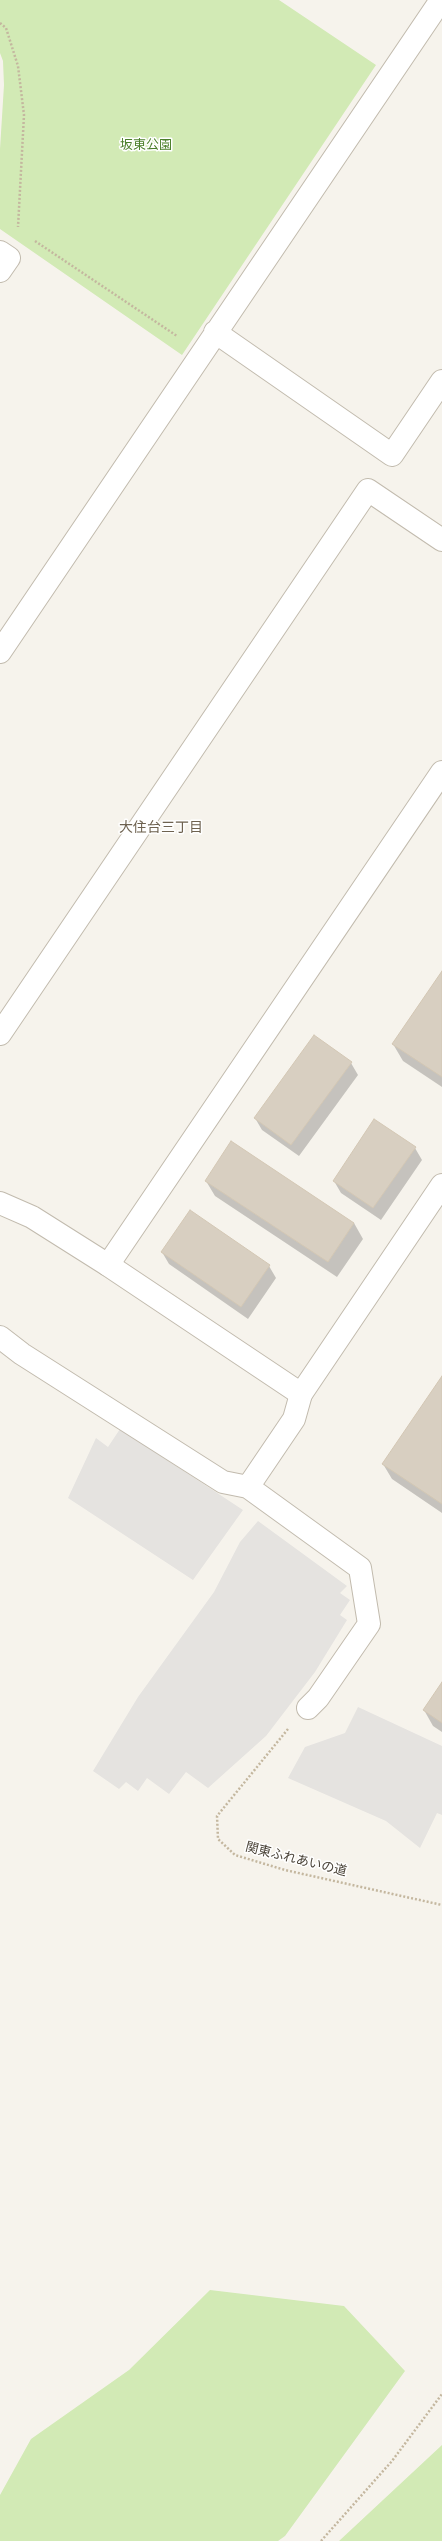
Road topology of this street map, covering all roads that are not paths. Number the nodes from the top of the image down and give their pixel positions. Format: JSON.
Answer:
{"nodes":[{"id":1,"x":441,"y":0,"type":"edge"},
{"id":2,"x":0,"y":252,"type":"edge"},
{"id":3,"x":0,"y":271,"type":"edge"},
{"id":4,"x":215,"y":332,"type":"junction"},
{"id":5,"x":442,"y":381,"type":"edge"},
{"id":6,"x":442,"y":540,"type":"edge"},
{"id":7,"x":0,"y":652,"type":"edge"},
{"id":8,"x":442,"y":772,"type":"edge"},
{"id":9,"x":0,"y":1034,"type":"edge"},
{"id":10,"x":442,"y":1186,"type":"edge"},
{"id":11,"x":0,"y":1203,"type":"edge"},
{"id":12,"x":108,"y":1265,"type":"junction"},
{"id":13,"x":0,"y":1337,"type":"edge"},
{"id":14,"x":301,"y":1394,"type":"junction"},
{"id":15,"x":248,"y":1488,"type":"junction"},
{"id":16,"x":308,"y":1708,"type":"road end"}],
"edges":[{"from":1,"to":4,"type":"street"},
{"from":2,"to":3,"type":"street"},
{"from":4,"to":5,"type":"street"},
{"from":4,"to":7,"type":"street"},
{"from":6,"to":9,"type":"street"},
{"from":8,"to":12,"type":"street"},
{"from":10,"to":14,"type":"street"},
{"from":11,"to":12,"type":"street"},
{"from":12,"to":14,"type":"street"},
{"from":13,"to":15,"type":"street"},
{"from":14,"to":15,"type":"street"},
{"from":15,"to":16,"type":"street"}]}
